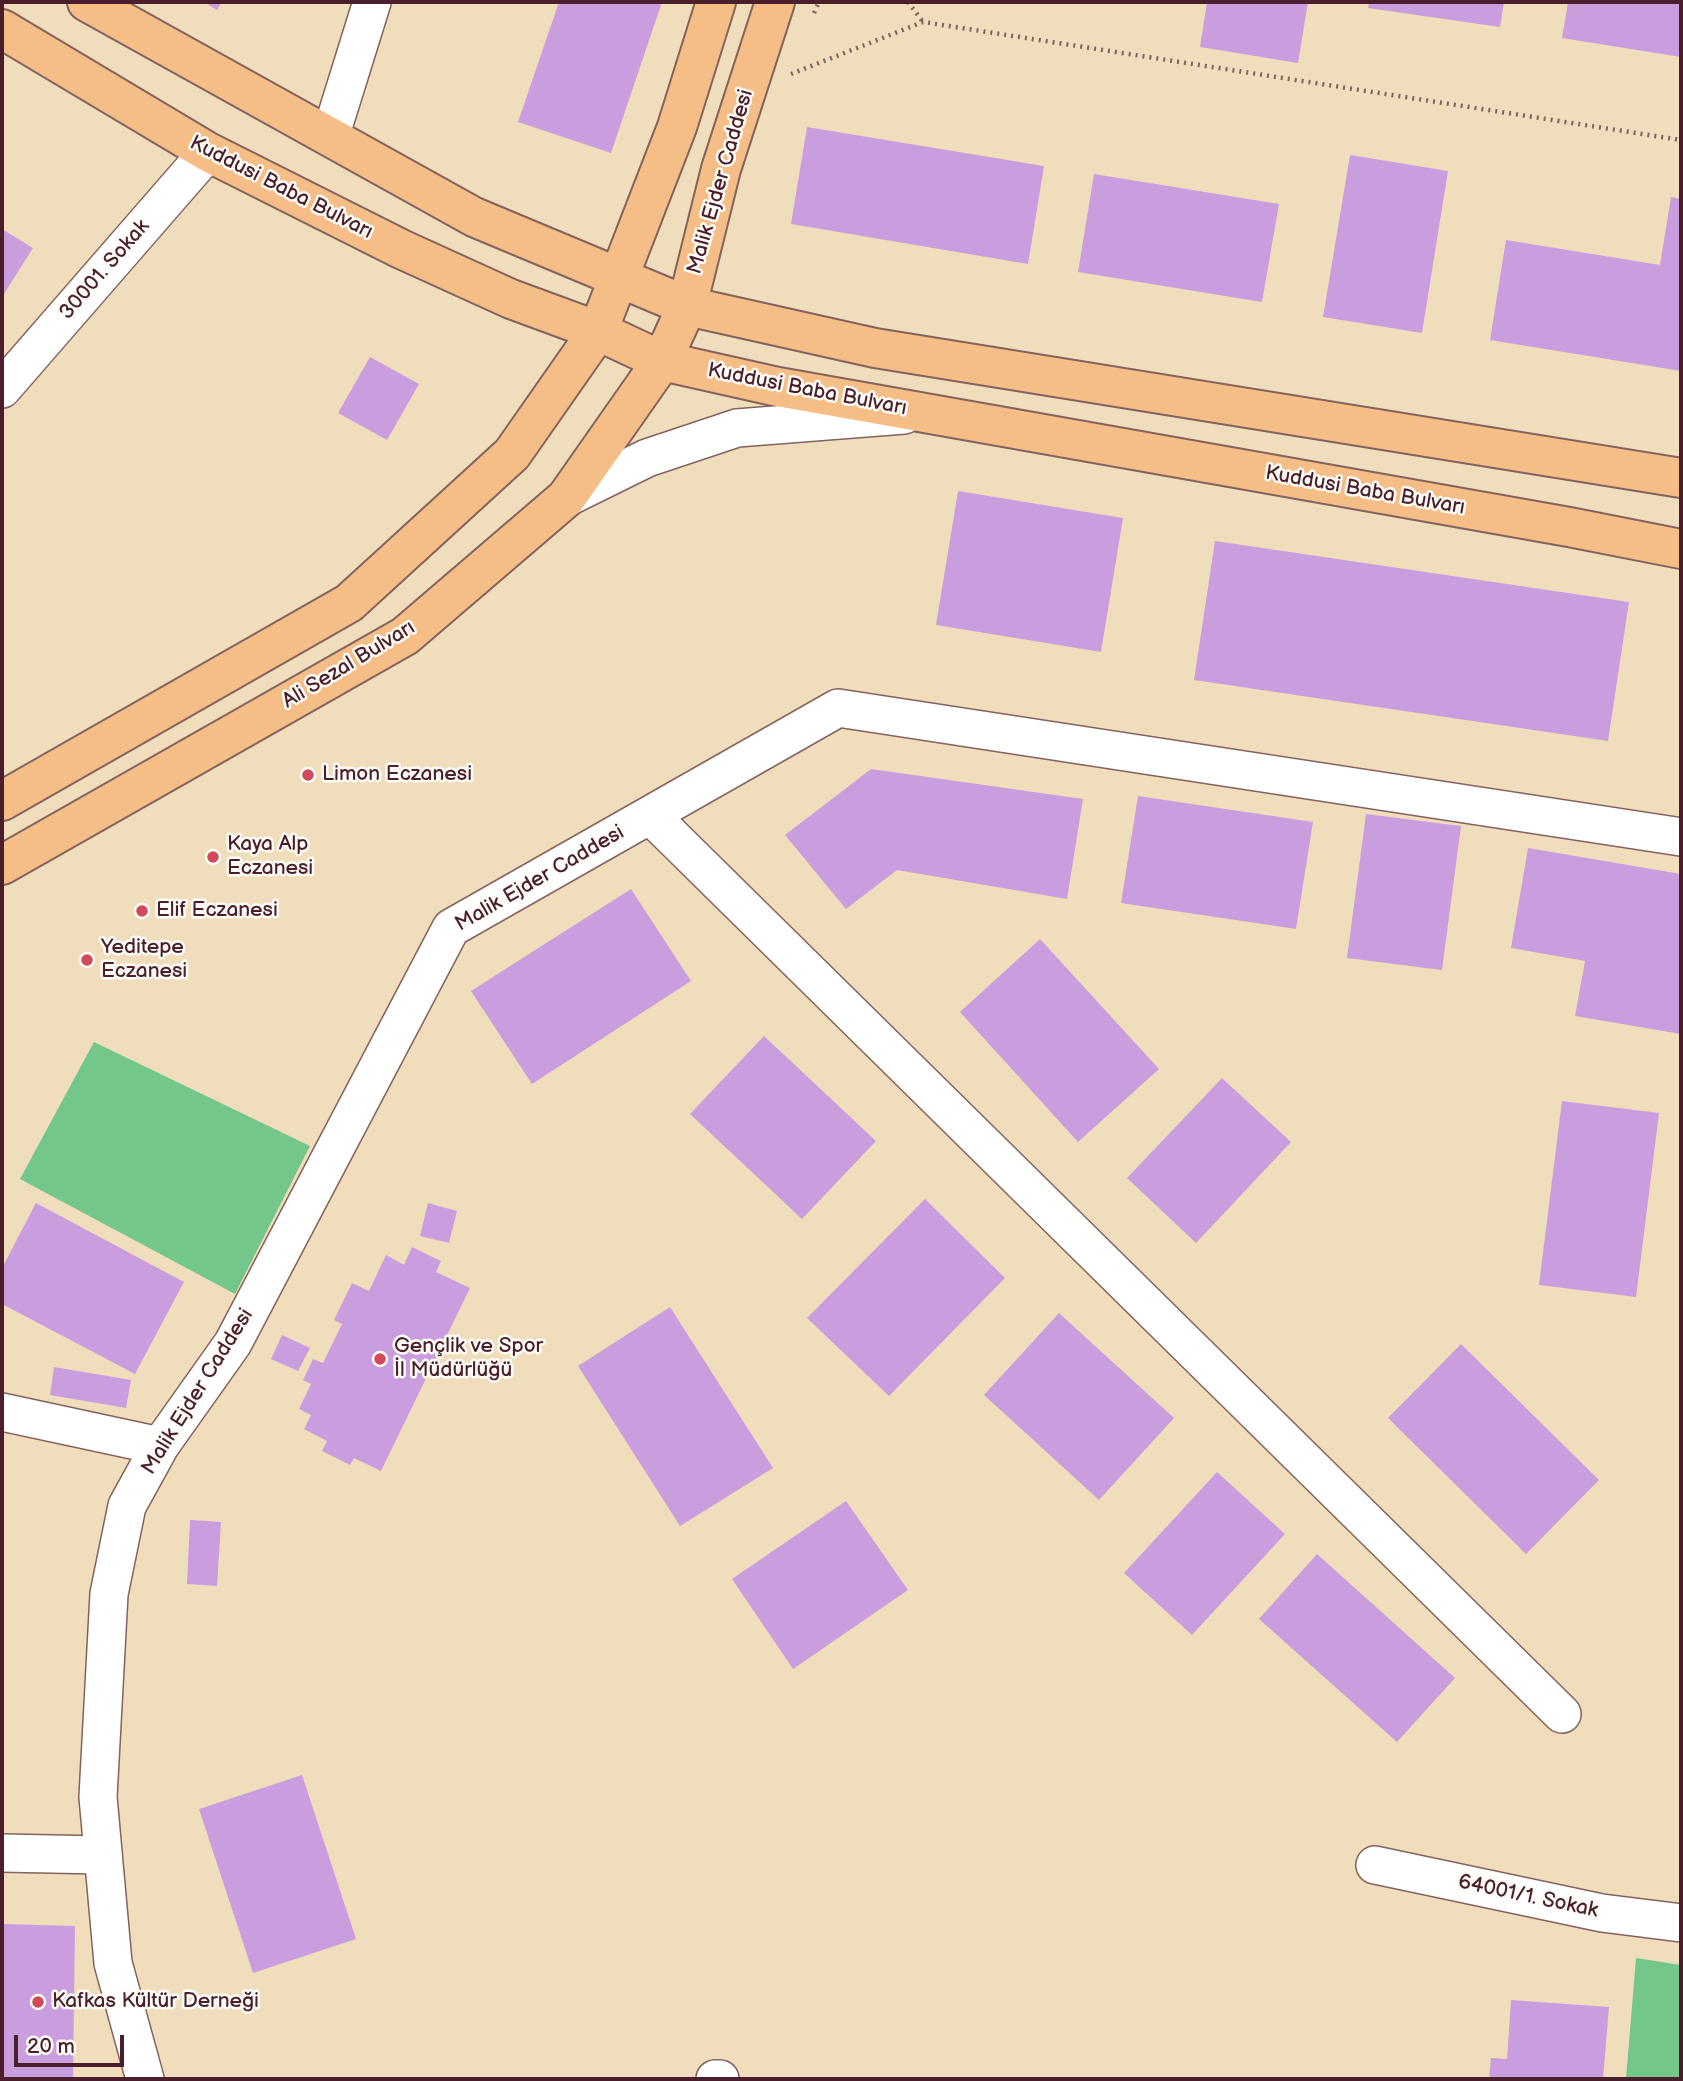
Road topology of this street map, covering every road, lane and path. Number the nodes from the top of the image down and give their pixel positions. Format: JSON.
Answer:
{"nodes":[{"id":1,"x":87,"y":2,"type":"edge"},
{"id":2,"x":372,"y":2,"type":"edge"},
{"id":3,"x":716,"y":2,"type":"edge"},
{"id":4,"x":775,"y":2,"type":"edge"},
{"id":5,"x":908,"y":2,"type":"edge"},
{"id":6,"x":923,"y":22,"type":"junction"},
{"id":7,"x":2,"y":29,"type":"edge"},
{"id":8,"x":784,"y":77,"type":"dead end"},
{"id":9,"x":330,"y":136,"type":"junction"},
{"id":10,"x":1681,"y":139,"type":"edge"},
{"id":11,"x":208,"y":152,"type":"junction"},
{"id":12,"x":618,"y":278,"type":"junction"},
{"id":13,"x":687,"y":306,"type":"junction"},
{"id":14,"x":598,"y":331,"type":"junction"},
{"id":15,"x":662,"y":360,"type":"junction"},
{"id":16,"x":2,"y":388,"type":"edge"},
{"id":17,"x":931,"y":413,"type":"junction"},
{"id":18,"x":1681,"y":478,"type":"edge"},
{"id":19,"x":566,"y":498,"type":"junction"},
{"id":20,"x":1681,"y":549,"type":"edge"},
{"id":21,"x":2,"y":801,"type":"edge"},
{"id":22,"x":650,"y":815,"type":"junction"},
{"id":23,"x":1681,"y":837,"type":"edge"},
{"id":24,"x":2,"y":865,"type":"edge"},
{"id":25,"x":2,"y":1412,"type":"edge"},
{"id":26,"x":160,"y":1446,"type":"junction"},
{"id":27,"x":1562,"y":1714,"type":"dead end"},
{"id":28,"x":2,"y":1853,"type":"edge"},
{"id":29,"x":102,"y":1855,"type":"junction"},
{"id":30,"x":1375,"y":1864,"type":"dead end"},
{"id":31,"x":1681,"y":1923,"type":"edge"},
{"id":32,"x":145,"y":2079,"type":"edge"}],
"edges":[{"from":1,"to":9,"type":"main road"},
{"from":2,"to":9,"type":"street"},
{"from":3,"to":12,"type":"main road"},
{"from":4,"to":13,"type":"main road","name":"Malik Ejder Caddesi"},
{"from":5,"to":6,"type":"path"},
{"from":6,"to":8,"type":"path"},
{"from":6,"to":10,"type":"path"},
{"from":7,"to":11,"type":"main road","name":"Kuddusi Baba Bulvarı"},
{"from":9,"to":12,"type":"main road"},
{"from":11,"to":14,"type":"main road","name":"Kuddusi Baba Bulvarı"},
{"from":11,"to":16,"type":"street","name":"30001. Sokak"},
{"from":12,"to":13,"type":"main road"},
{"from":12,"to":14,"type":"main road"},
{"from":13,"to":15,"type":"main road","name":"Malik Ejder Caddesi"},
{"from":13,"to":18,"type":"main road"},
{"from":14,"to":15,"type":"main road","name":"Kuddusi Baba Bulvarı"},
{"from":14,"to":21,"type":"main road"},
{"from":15,"to":17,"type":"main road","name":"Kuddusi Baba Bulvarı"},
{"from":15,"to":19,"type":"main road","name":"Ali Sezal Bulvarı"},
{"from":17,"to":19,"type":"street"},
{"from":17,"to":20,"type":"main road","name":"Kuddusi Baba Bulvarı"},
{"from":19,"to":24,"type":"main road","name":"Ali Sezal Bulvarı"},
{"from":22,"to":23,"type":"street","name":"Malik Ejder Caddesi"},
{"from":22,"to":26,"type":"street","name":"Malik Ejder Caddesi"},
{"from":22,"to":27,"type":"street"},
{"from":25,"to":26,"type":"street"},
{"from":26,"to":29,"type":"street","name":"Malik Ejder Caddesi"},
{"from":28,"to":29,"type":"street"},
{"from":29,"to":32,"type":"street","name":"Malik Ejder Caddesi"},
{"from":30,"to":31,"type":"street","name":"64001/1. Sokak"}]}
